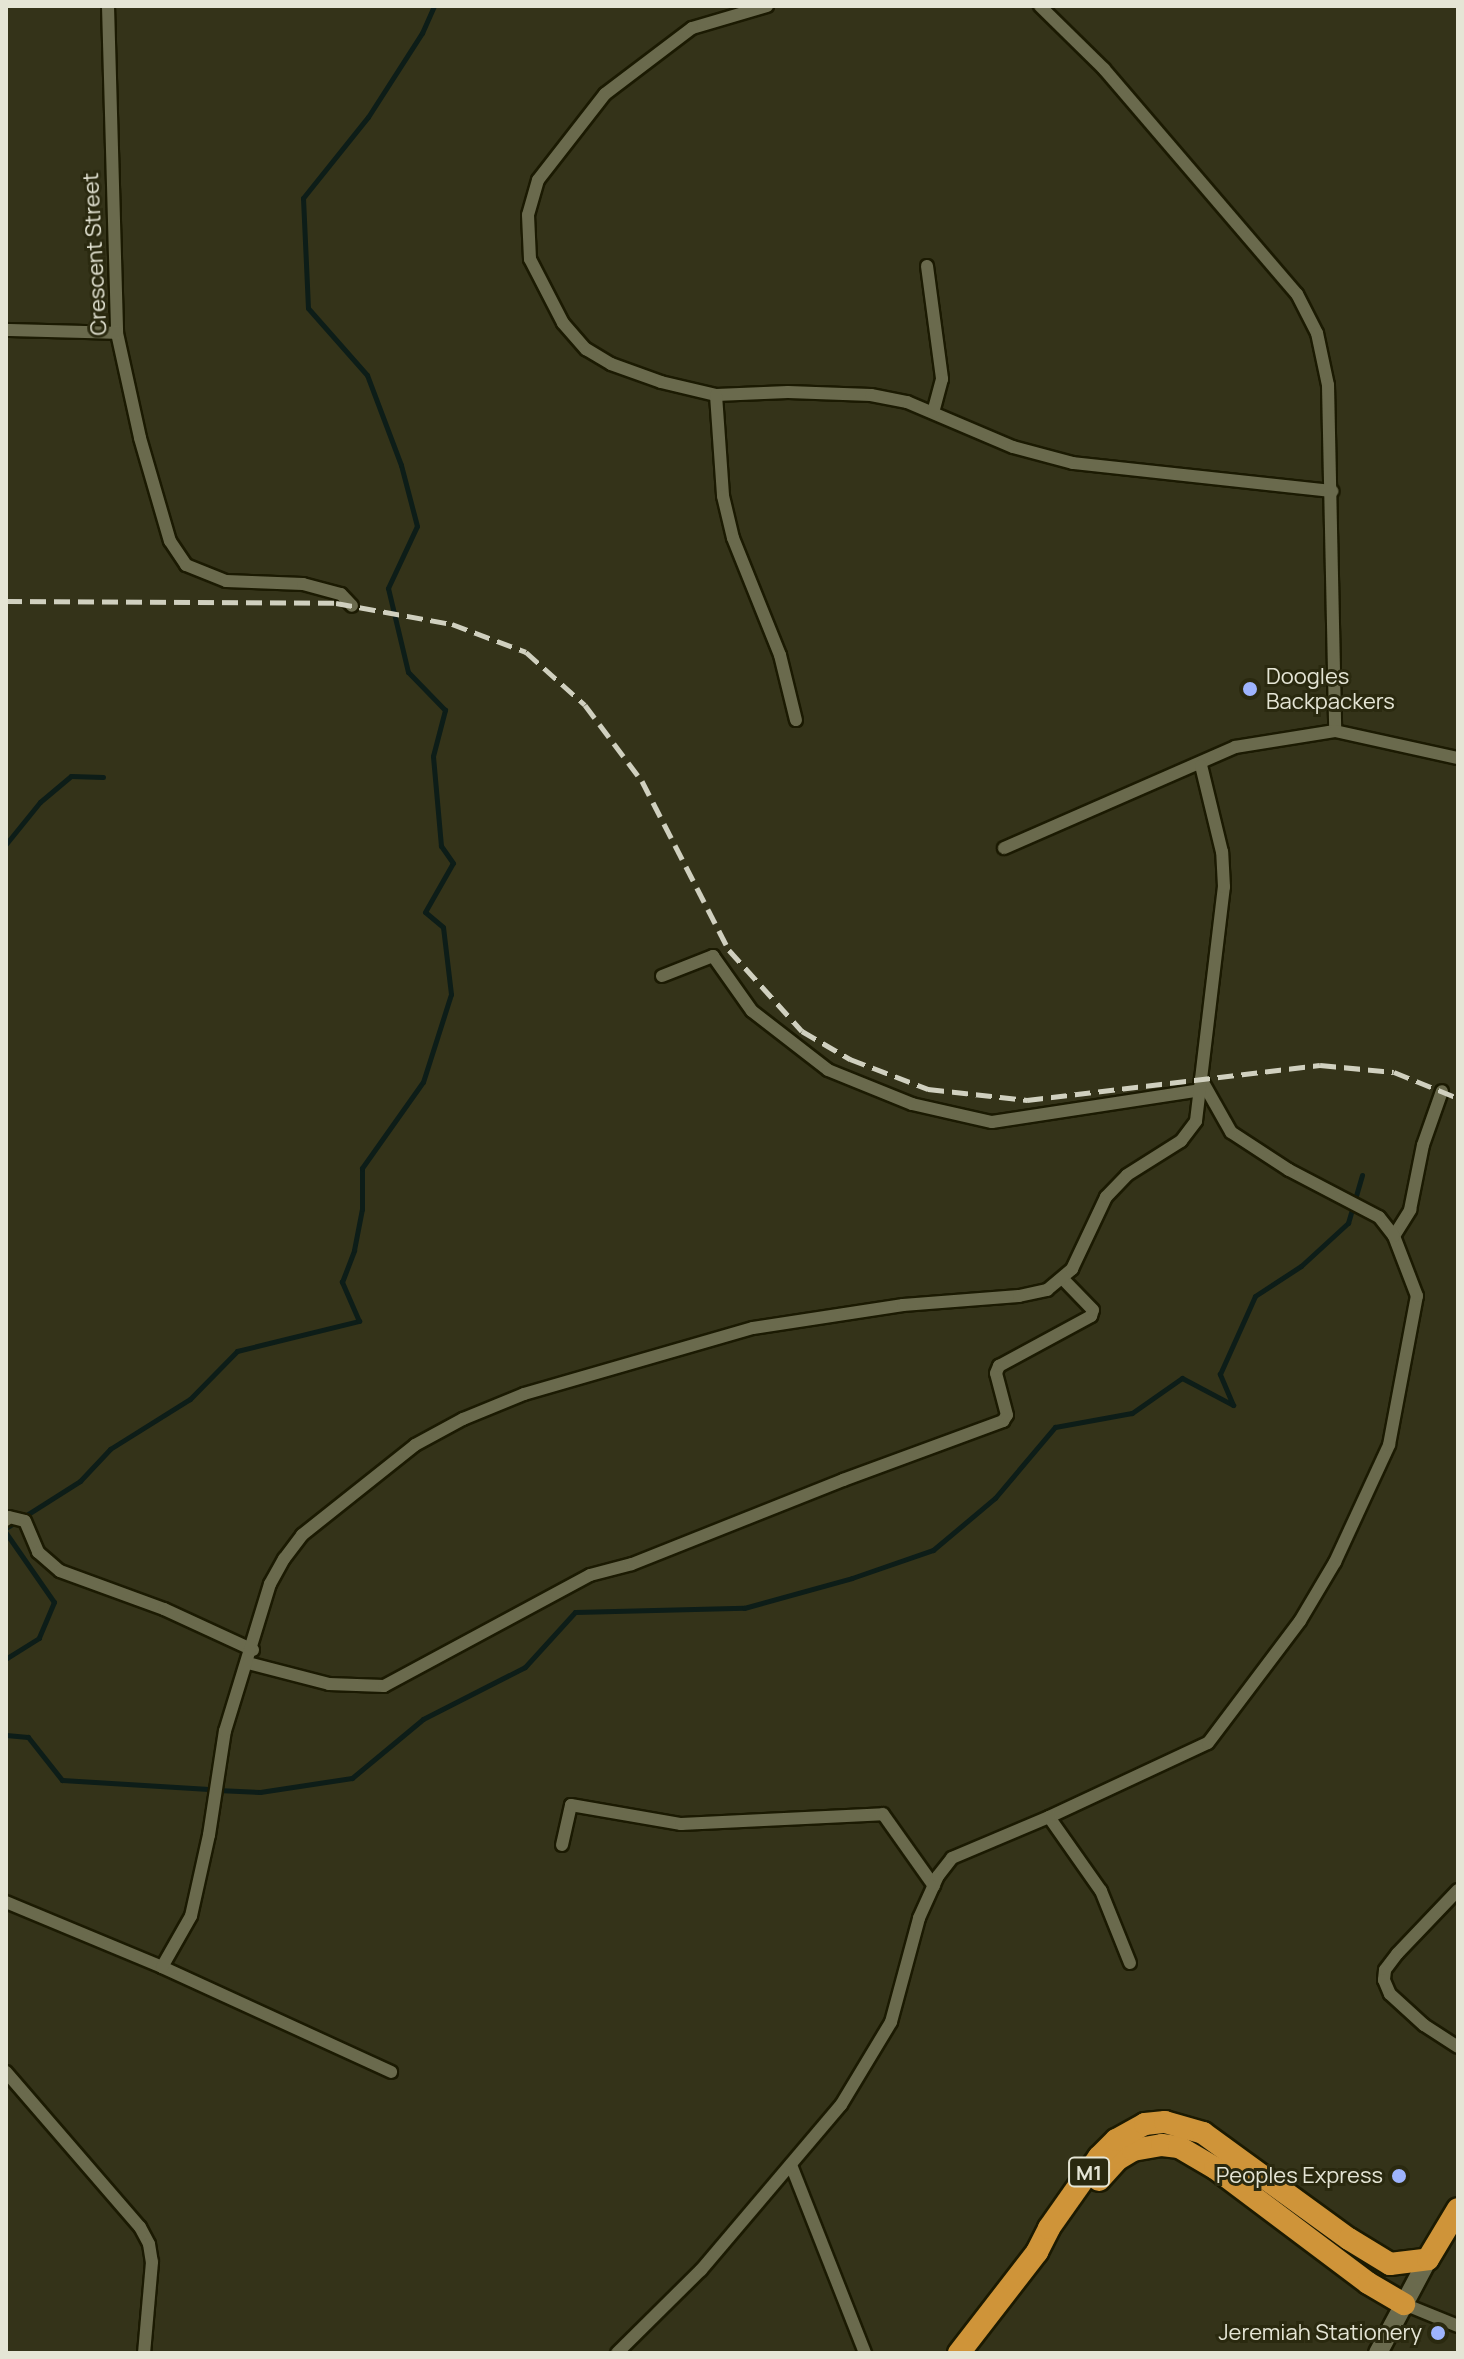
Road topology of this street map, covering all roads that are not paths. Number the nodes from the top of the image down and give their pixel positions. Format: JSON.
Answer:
{"nodes":[{"id":1,"x":108,"y":6,"type":"edge"},
{"id":2,"x":767,"y":6,"type":"edge"},
{"id":3,"x":1040,"y":6,"type":"edge"},
{"id":4,"x":927,"y":266,"type":"dead end"},
{"id":5,"x":6,"y":330,"type":"edge"},
{"id":6,"x":117,"y":333,"type":"junction"},
{"id":7,"x":716,"y":395,"type":"junction"},
{"id":8,"x":933,"y":412,"type":"junction"},
{"id":9,"x":1332,"y":491,"type":"junction"},
{"id":10,"x":352,"y":606,"type":"dead end"},
{"id":11,"x":796,"y":720,"type":"dead end"},
{"id":12,"x":1335,"y":731,"type":"junction"},
{"id":13,"x":1458,"y":758,"type":"edge"},
{"id":14,"x":1201,"y":765,"type":"junction"},
{"id":15,"x":1004,"y":848,"type":"dead end"},
{"id":16,"x":662,"y":976,"type":"dead end"},
{"id":17,"x":1200,"y":1085,"type":"junction"},
{"id":18,"x":1442,"y":1091,"type":"dead end"},
{"id":19,"x":1394,"y":1236,"type":"junction"},
{"id":20,"x":1063,"y":1279,"type":"junction"},
{"id":21,"x":6,"y":1520,"type":"edge"},
{"id":22,"x":250,"y":1656,"type":"junction"},
{"id":23,"x":1049,"y":1817,"type":"junction"},
{"id":24,"x":562,"y":1845,"type":"dead end"},
{"id":25,"x":934,"y":1886,"type":"junction"},
{"id":26,"x":1458,"y":1890,"type":"edge"},
{"id":27,"x":6,"y":1902,"type":"edge"},
{"id":28,"x":1130,"y":1963,"type":"dead end"},
{"id":29,"x":162,"y":1967,"type":"junction"},
{"id":30,"x":1458,"y":2047,"type":"edge"},
{"id":31,"x":6,"y":2072,"type":"edge"},
{"id":32,"x":391,"y":2072,"type":"dead end"},
{"id":33,"x":791,"y":2165,"type":"junction"},
{"id":34,"x":1458,"y":2209,"type":"edge"},
{"id":35,"x":1037,"y":2252,"type":"junction"},
{"id":36,"x":1428,"y":2259,"type":"junction"},
{"id":37,"x":1404,"y":2304,"type":"junction"},
{"id":38,"x":1458,"y":2326,"type":"edge"},
{"id":39,"x":144,"y":2353,"type":"edge"},
{"id":40,"x":617,"y":2353,"type":"edge"},
{"id":41,"x":865,"y":2353,"type":"edge"},
{"id":42,"x":959,"y":2353,"type":"edge"},
{"id":43,"x":1378,"y":2353,"type":"edge"}],
"edges":[{"from":1,"to":6,"type":"street","name":"Crescent Street"},
{"from":2,"to":7,"type":"street"},
{"from":3,"to":9,"type":"street"},
{"from":4,"to":8,"type":"street"},
{"from":5,"to":6,"type":"street"},
{"from":6,"to":10,"type":"street","name":"Crescent Street"},
{"from":7,"to":8,"type":"street"},
{"from":7,"to":11,"type":"street"},
{"from":8,"to":9,"type":"street"},
{"from":9,"to":12,"type":"street"},
{"from":12,"to":13,"type":"street"},
{"from":12,"to":14,"type":"street"},
{"from":14,"to":15,"type":"street"},
{"from":14,"to":17,"type":"street"},
{"from":16,"to":17,"type":"street"},
{"from":17,"to":19,"type":"street"},
{"from":17,"to":20,"type":"street"},
{"from":18,"to":19,"type":"street"},
{"from":19,"to":23,"type":"street"},
{"from":20,"to":22,"type":"street"},
{"from":20,"to":22,"type":"street"},
{"from":21,"to":22,"type":"street"},
{"from":22,"to":29,"type":"street"},
{"from":23,"to":25,"type":"street"},
{"from":23,"to":28,"type":"street"},
{"from":24,"to":25,"type":"street"},
{"from":25,"to":33,"type":"street"},
{"from":26,"to":30,"type":"street"},
{"from":27,"to":29,"type":"street"},
{"from":29,"to":32,"type":"street"},
{"from":31,"to":39,"type":"street"},
{"from":33,"to":40,"type":"street"},
{"from":33,"to":41,"type":"street"},
{"from":34,"to":36,"type":"highway"},
{"from":35,"to":36,"type":"highway","number":"M1"},
{"from":35,"to":37,"type":"highway","number":"M1"},
{"from":35,"to":42,"type":"highway","number":"M1"},
{"from":36,"to":37,"type":"street"},
{"from":37,"to":38,"type":"street"},
{"from":37,"to":43,"type":"street"}]}
